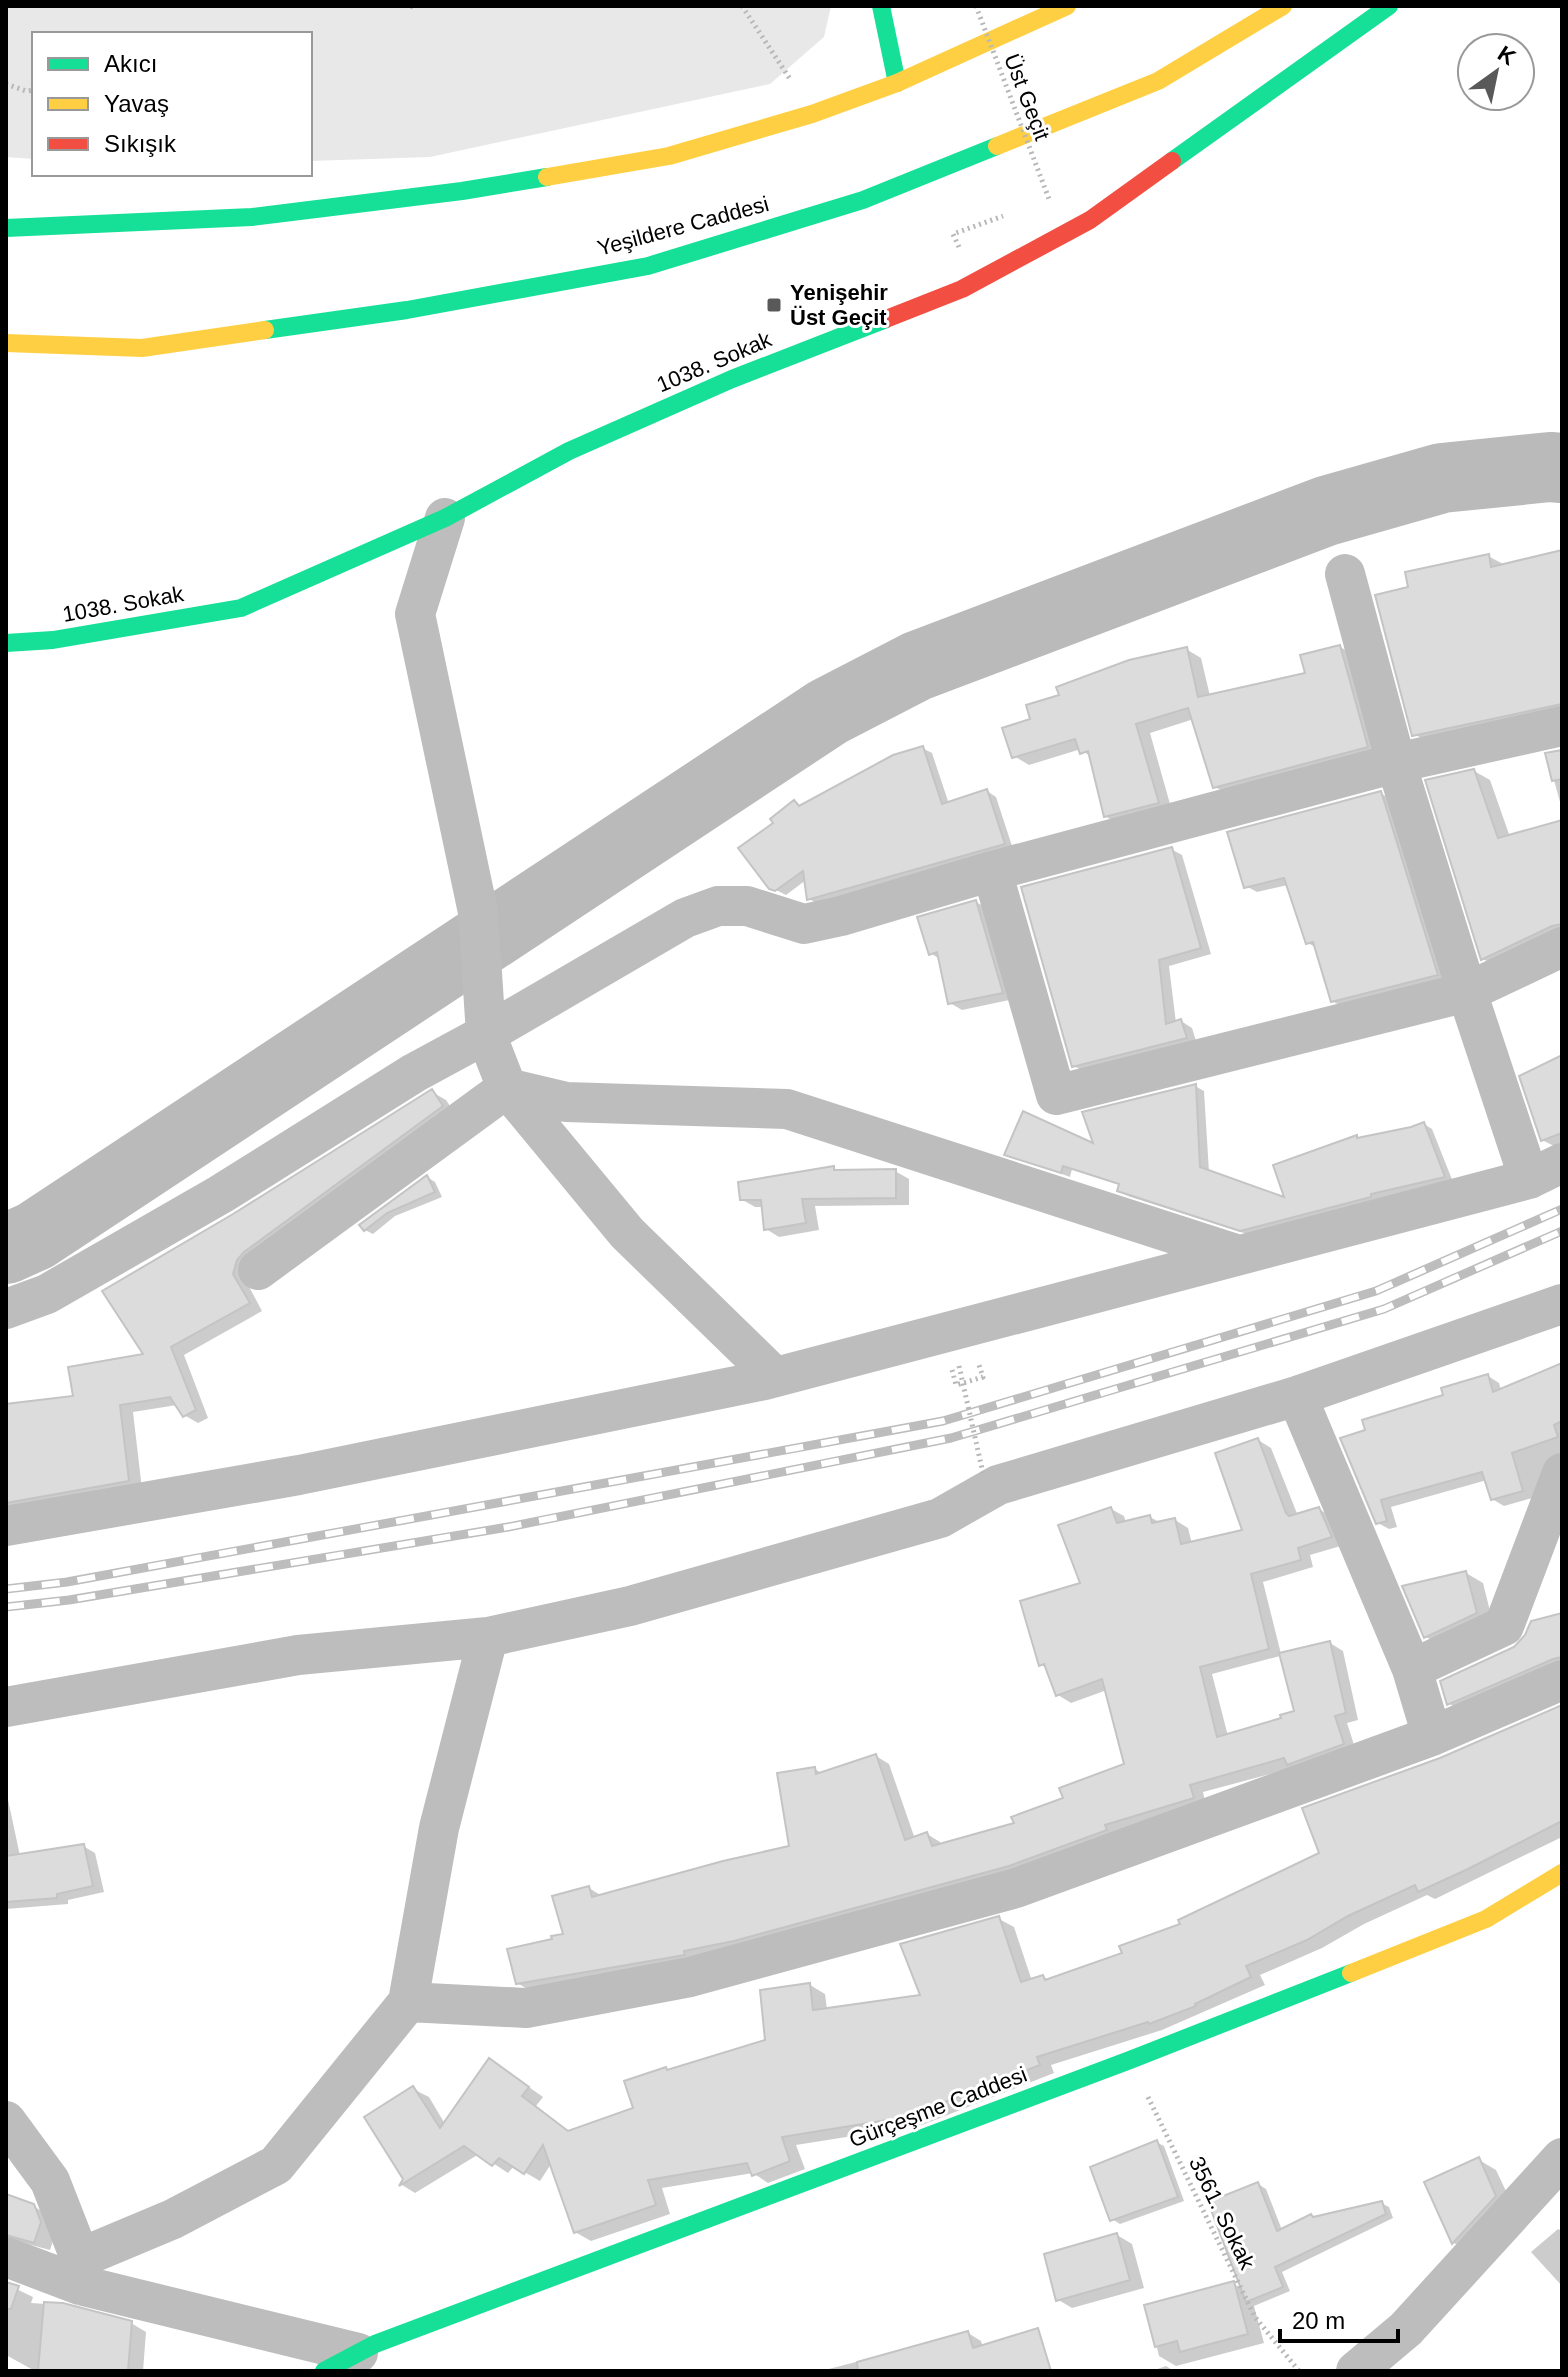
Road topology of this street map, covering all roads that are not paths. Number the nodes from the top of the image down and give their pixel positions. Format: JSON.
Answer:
{"nodes":[{"id":1,"x":1067,"y":6,"type":"edge"},
{"id":2,"x":1283,"y":6,"type":"edge"},
{"id":3,"x":1389,"y":6,"type":"edge"},
{"id":4,"x":882,"y":8,"type":"edge"},
{"id":5,"x":897,"y":83,"type":"junction"},
{"id":6,"x":6,"y":228,"type":"edge"},
{"id":7,"x":6,"y":343,"type":"edge"},
{"id":8,"x":445,"y":518,"type":"junction"},
{"id":9,"x":1345,"y":574,"type":"dead end"},
{"id":10,"x":6,"y":643,"type":"edge"},
{"id":11,"x":1562,"y":726,"type":"edge"},
{"id":12,"x":1396,"y":763,"type":"junction"},
{"id":13,"x":992,"y":871,"type":"junction"},
{"id":14,"x":1562,"y":947,"type":"edge"},
{"id":15,"x":1467,"y":992,"type":"junction"},
{"id":16,"x":485,"y":1023,"type":"junction"},
{"id":17,"x":507,"y":1088,"type":"junction"},
{"id":18,"x":1546,"y":1171,"type":"edge"},
{"id":19,"x":1239,"y":1255,"type":"junction"},
{"id":20,"x":258,"y":1270,"type":"dead end"},
{"id":21,"x":1562,"y":1304,"type":"edge"},
{"id":22,"x":6,"y":1309,"type":"edge"},
{"id":23,"x":775,"y":1377,"type":"junction"},
{"id":24,"x":1297,"y":1396,"type":"junction"},
{"id":25,"x":1562,"y":1473,"type":"edge"},
{"id":26,"x":6,"y":1526,"type":"edge"},
{"id":27,"x":488,"y":1637,"type":"junction"},
{"id":28,"x":1412,"y":1669,"type":"junction"},
{"id":29,"x":1562,"y":1680,"type":"edge"},
{"id":30,"x":6,"y":1707,"type":"edge"},
{"id":31,"x":1432,"y":1736,"type":"junction"},
{"id":32,"x":1556,"y":1884,"type":"edge"},
{"id":33,"x":408,"y":2002,"type":"junction"},
{"id":34,"x":6,"y":2121,"type":"edge"},
{"id":35,"x":1562,"y":2158,"type":"edge"},
{"id":36,"x":6,"y":2257,"type":"edge"},
{"id":37,"x":80,"y":2272,"type":"junction"},
{"id":38,"x":341,"y":2362,"type":"edge"},
{"id":39,"x":1356,"y":2371,"type":"edge"}],
"edges":[{"from":1,"to":5,"type":"main road"},
{"from":2,"to":7,"type":"main road","name":"Yeşildere Caddesi"},
{"from":3,"to":8,"type":"main road","name":"1038. Sokak"},
{"from":4,"to":5,"type":"main road"},
{"from":5,"to":6,"type":"main road"},
{"from":8,"to":10,"type":"main road","name":"1038. Sokak"},
{"from":8,"to":16,"type":"street"},
{"from":9,"to":12,"type":"street"},
{"from":11,"to":12,"type":"street"},
{"from":12,"to":13,"type":"street"},
{"from":12,"to":15,"type":"street"},
{"from":13,"to":15,"type":"street"},
{"from":13,"to":16,"type":"street"},
{"from":14,"to":15,"type":"street"},
{"from":15,"to":18,"type":"street"},
{"from":16,"to":17,"type":"street"},
{"from":16,"to":22,"type":"street"},
{"from":17,"to":19,"type":"street"},
{"from":17,"to":20,"type":"street"},
{"from":17,"to":23,"type":"street"},
{"from":18,"to":19,"type":"street"},
{"from":19,"to":23,"type":"street"},
{"from":21,"to":24,"type":"street"},
{"from":23,"to":26,"type":"street"},
{"from":24,"to":27,"type":"street"},
{"from":24,"to":28,"type":"street"},
{"from":25,"to":28,"type":"street"},
{"from":27,"to":30,"type":"street"},
{"from":27,"to":33,"type":"street"},
{"from":28,"to":31,"type":"street"},
{"from":29,"to":31,"type":"street"},
{"from":31,"to":33,"type":"street"},
{"from":32,"to":38,"type":"main road","name":"Gürçeşme Caddesi"},
{"from":33,"to":37,"type":"street"},
{"from":34,"to":37,"type":"street"},
{"from":35,"to":39,"type":"street"},
{"from":36,"to":37,"type":"street"},
{"from":37,"to":38,"type":"street"}]}
